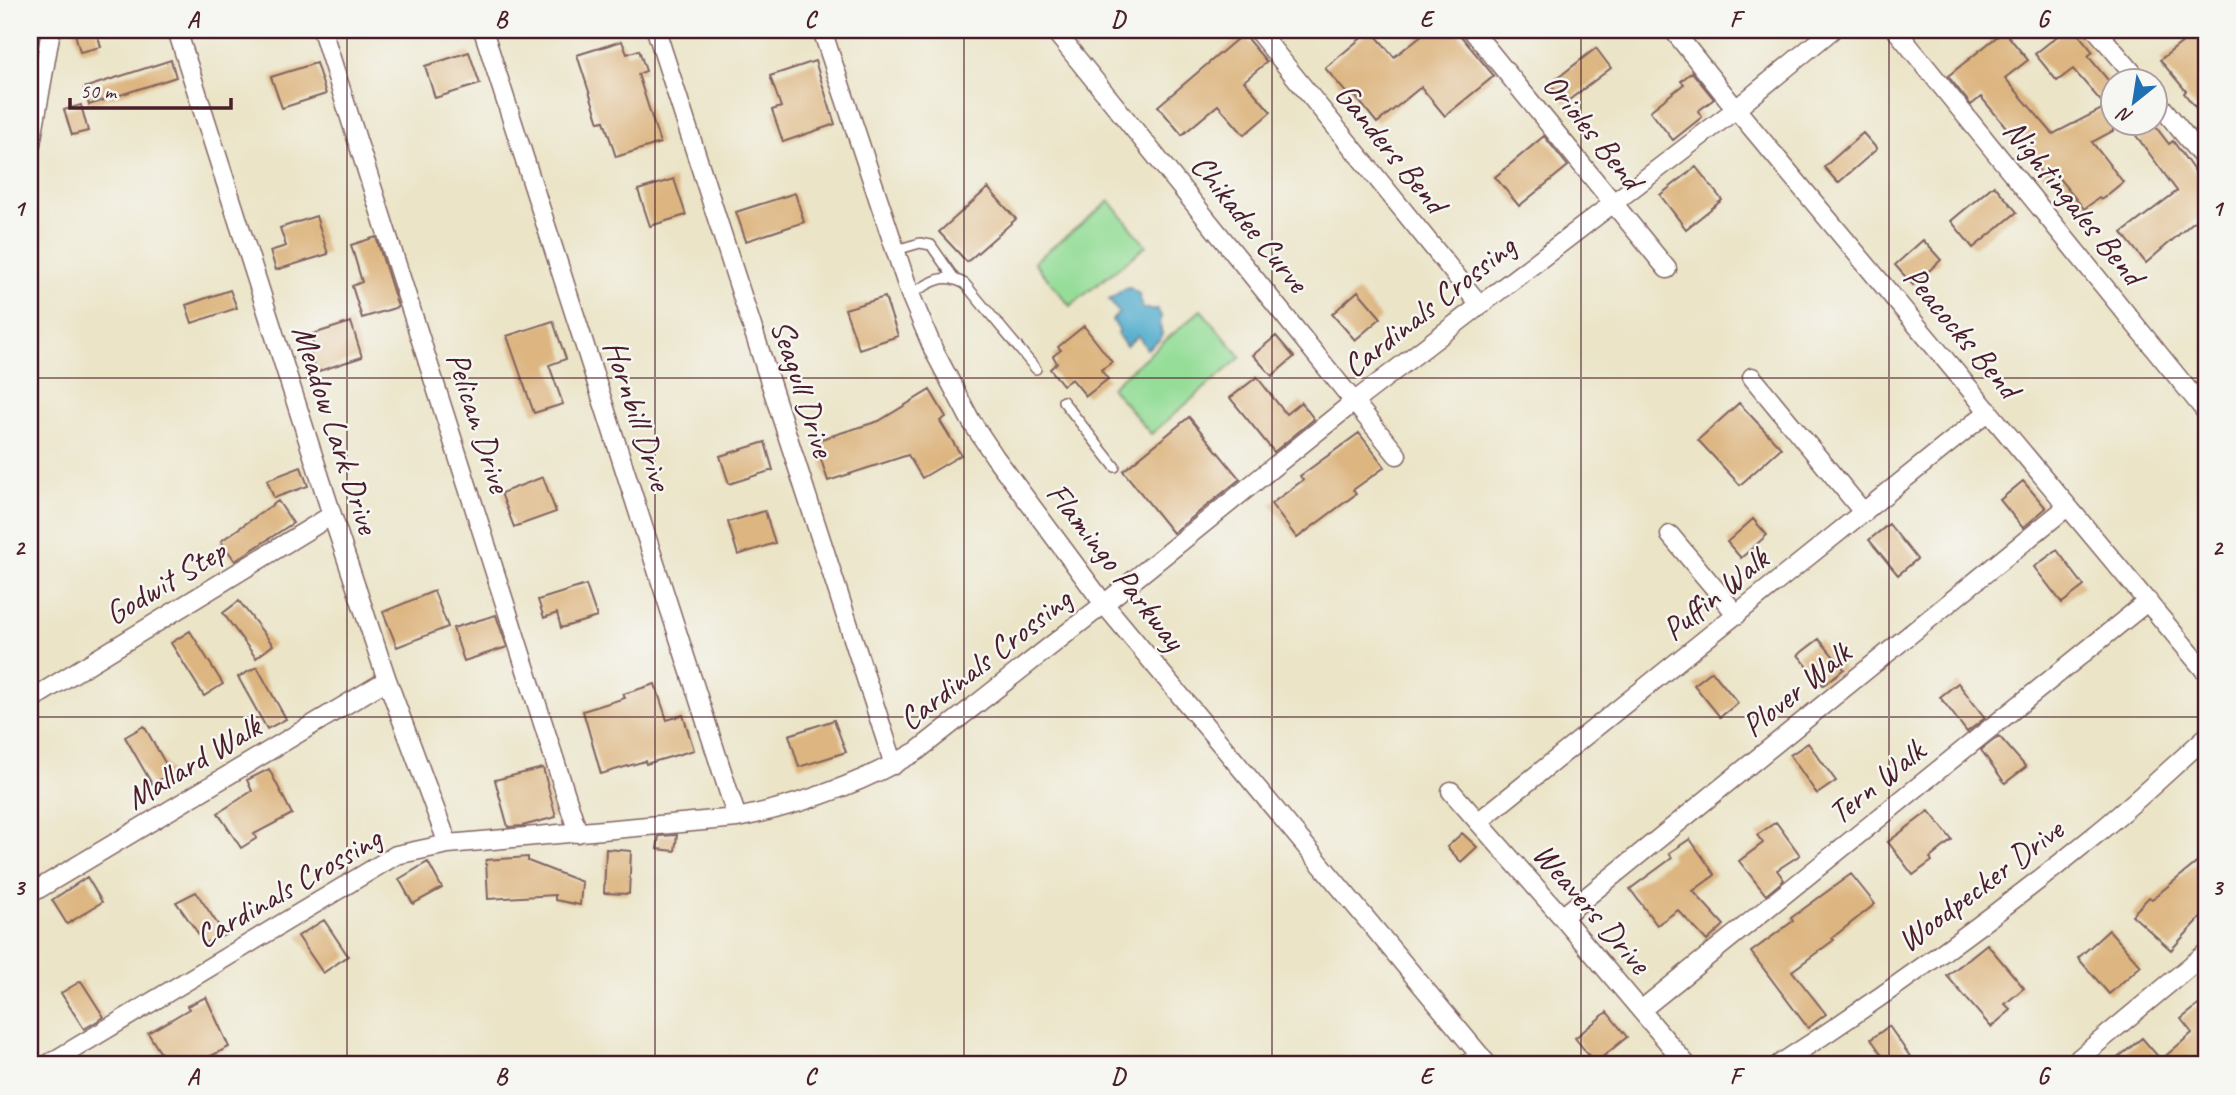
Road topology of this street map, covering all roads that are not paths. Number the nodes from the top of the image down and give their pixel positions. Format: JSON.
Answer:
{"nodes":[{"id":1,"x":51,"y":30,"type":"edge"},
{"id":2,"x":177,"y":30,"type":"edge"},
{"id":3,"x":322,"y":30,"type":"edge"},
{"id":4,"x":483,"y":30,"type":"edge"},
{"id":5,"x":656,"y":30,"type":"edge"},
{"id":6,"x":822,"y":30,"type":"edge"},
{"id":7,"x":1054,"y":30,"type":"edge"},
{"id":8,"x":1257,"y":30,"type":"edge"},
{"id":9,"x":1472,"y":30,"type":"edge"},
{"id":10,"x":1673,"y":30,"type":"edge"},
{"id":11,"x":1832,"y":30,"type":"edge"},
{"id":12,"x":1896,"y":30,"type":"edge"},
{"id":13,"x":2096,"y":30,"type":"edge"},
{"id":14,"x":2127,"y":66,"type":"edge"},
{"id":15,"x":1735,"y":109,"type":"junction"},
{"id":16,"x":2170,"y":118,"type":"edge"},
{"id":17,"x":30,"y":150,"type":"edge"},
{"id":18,"x":2206,"y":160,"type":"edge"},
{"id":19,"x":1613,"y":202,"type":"junction"},
{"id":20,"x":895,"y":250,"type":"junction"},
{"id":21,"x":1667,"y":270,"type":"dead end"},
{"id":22,"x":954,"y":278,"type":"junction"},
{"id":23,"x":910,"y":294,"type":"junction"},
{"id":24,"x":1479,"y":304,"type":"junction"},
{"id":25,"x":1036,"y":369,"type":"dead end"},
{"id":26,"x":1752,"y":377,"type":"dead end"},
{"id":27,"x":1063,"y":401,"type":"dead end"},
{"id":28,"x":1355,"y":401,"type":"junction"},
{"id":29,"x":1989,"y":411,"type":"junction"},
{"id":30,"x":2206,"y":412,"type":"edge"},
{"id":31,"x":1397,"y":455,"type":"dead end"},
{"id":32,"x":1115,"y":467,"type":"dead end"},
{"id":33,"x":2067,"y":508,"type":"junction"},
{"id":34,"x":1864,"y":513,"type":"junction"},
{"id":35,"x":332,"y":516,"type":"junction"},
{"id":36,"x":1670,"y":535,"type":"dead end"},
{"id":37,"x":2148,"y":601,"type":"junction"},
{"id":38,"x":1104,"y":604,"type":"junction"},
{"id":39,"x":1737,"y":615,"type":"junction"},
{"id":40,"x":2206,"y":672,"type":"edge"},
{"id":41,"x":387,"y":680,"type":"junction"},
{"id":42,"x":30,"y":700,"type":"edge"},
{"id":43,"x":2206,"y":737,"type":"edge"},
{"id":44,"x":894,"y":765,"type":"junction"},
{"id":45,"x":1451,"y":791,"type":"dead end"},
{"id":46,"x":737,"y":818,"type":"junction"},
{"id":47,"x":1478,"y":822,"type":"junction"},
{"id":48,"x":578,"y":833,"type":"junction"},
{"id":49,"x":448,"y":844,"type":"junction"},
{"id":50,"x":30,"y":894,"type":"edge"},
{"id":51,"x":1562,"y":917,"type":"junction"},
{"id":52,"x":2206,"y":953,"type":"edge"},
{"id":53,"x":1641,"y":1010,"type":"junction"},
{"id":54,"x":1478,"y":1062,"type":"edge"},
{"id":55,"x":47,"y":1065,"type":"edge"},
{"id":56,"x":1687,"y":1065,"type":"edge"},
{"id":57,"x":1778,"y":1065,"type":"edge"},
{"id":58,"x":2071,"y":1065,"type":"edge"}],
"edges":[{"from":1,"to":17,"type":"street"},
{"from":2,"to":35,"type":"street","name":"Meadow Lark Drive"},
{"from":3,"to":48,"type":"street","name":"Pelican Drive"},
{"from":4,"to":46,"type":"street","name":"Hornbill Drive"},
{"from":5,"to":44,"type":"street","name":"Seagull Drive"},
{"from":6,"to":20,"type":"street","name":"Flamingo Parkway"},
{"from":7,"to":28,"type":"street","name":"Chikadee Curve"},
{"from":8,"to":24,"type":"street","name":"Ganders Bend"},
{"from":9,"to":19,"type":"street","name":"Orioles Bend"},
{"from":10,"to":15,"type":"street","name":"Peacocks Bend"},
{"from":11,"to":15,"type":"street","name":"Cardinals Crossing"},
{"from":12,"to":30,"type":"street","name":"Nightingales Bend"},
{"from":13,"to":14,"type":"street"},
{"from":15,"to":19,"type":"street","name":"Cardinals Crossing"},
{"from":15,"to":29,"type":"street","name":"Peacocks Bend"},
{"from":16,"to":18,"type":"street"},
{"from":19,"to":21,"type":"street","name":"Orioles Bend"},
{"from":19,"to":24,"type":"street","name":"Cardinals Crossing"},
{"from":20,"to":22,"type":"lane"},
{"from":20,"to":23,"type":"street","name":"Flamingo Parkway"},
{"from":22,"to":23,"type":"lane"},
{"from":22,"to":25,"type":"lane"},
{"from":23,"to":38,"type":"street","name":"Flamingo Parkway"},
{"from":24,"to":28,"type":"street","name":"Cardinals Crossing"},
{"from":26,"to":34,"type":"street"},
{"from":27,"to":32,"type":"lane"},
{"from":28,"to":31,"type":"street","name":"Chikadee Curve"},
{"from":28,"to":38,"type":"street","name":"Cardinals Crossing"},
{"from":29,"to":33,"type":"street","name":"Peacocks Bend"},
{"from":29,"to":34,"type":"street","name":"Puffin Walk"},
{"from":33,"to":37,"type":"street","name":"Peacocks Bend"},
{"from":33,"to":51,"type":"street","name":"Plover Walk"},
{"from":34,"to":39,"type":"street","name":"Puffin Walk"},
{"from":35,"to":41,"type":"street","name":"Meadow Lark Drive"},
{"from":35,"to":42,"type":"street","name":"Godwit Step"},
{"from":36,"to":39,"type":"street"},
{"from":37,"to":40,"type":"street","name":"Peacocks Bend"},
{"from":37,"to":53,"type":"street","name":"Tern Walk"},
{"from":38,"to":44,"type":"street","name":"Cardinals Crossing"},
{"from":38,"to":54,"type":"street","name":"Flamingo Parkway"},
{"from":39,"to":47,"type":"street","name":"Puffin Walk"},
{"from":41,"to":49,"type":"street","name":"Meadow Lark Drive"},
{"from":41,"to":50,"type":"street","name":"Mallard Walk"},
{"from":43,"to":57,"type":"street","name":"Woodpecker Drive"},
{"from":44,"to":46,"type":"street","name":"Cardinals Crossing"},
{"from":45,"to":47,"type":"street","name":"Weavers Drive"},
{"from":46,"to":48,"type":"street","name":"Cardinals Crossing"},
{"from":47,"to":51,"type":"street","name":"Weavers Drive"},
{"from":48,"to":49,"type":"street","name":"Cardinals Crossing"},
{"from":49,"to":55,"type":"street","name":"Cardinals Crossing"},
{"from":51,"to":53,"type":"street","name":"Weavers Drive"},
{"from":52,"to":58,"type":"street"},
{"from":53,"to":56,"type":"street","name":"Weavers Drive"}]}
